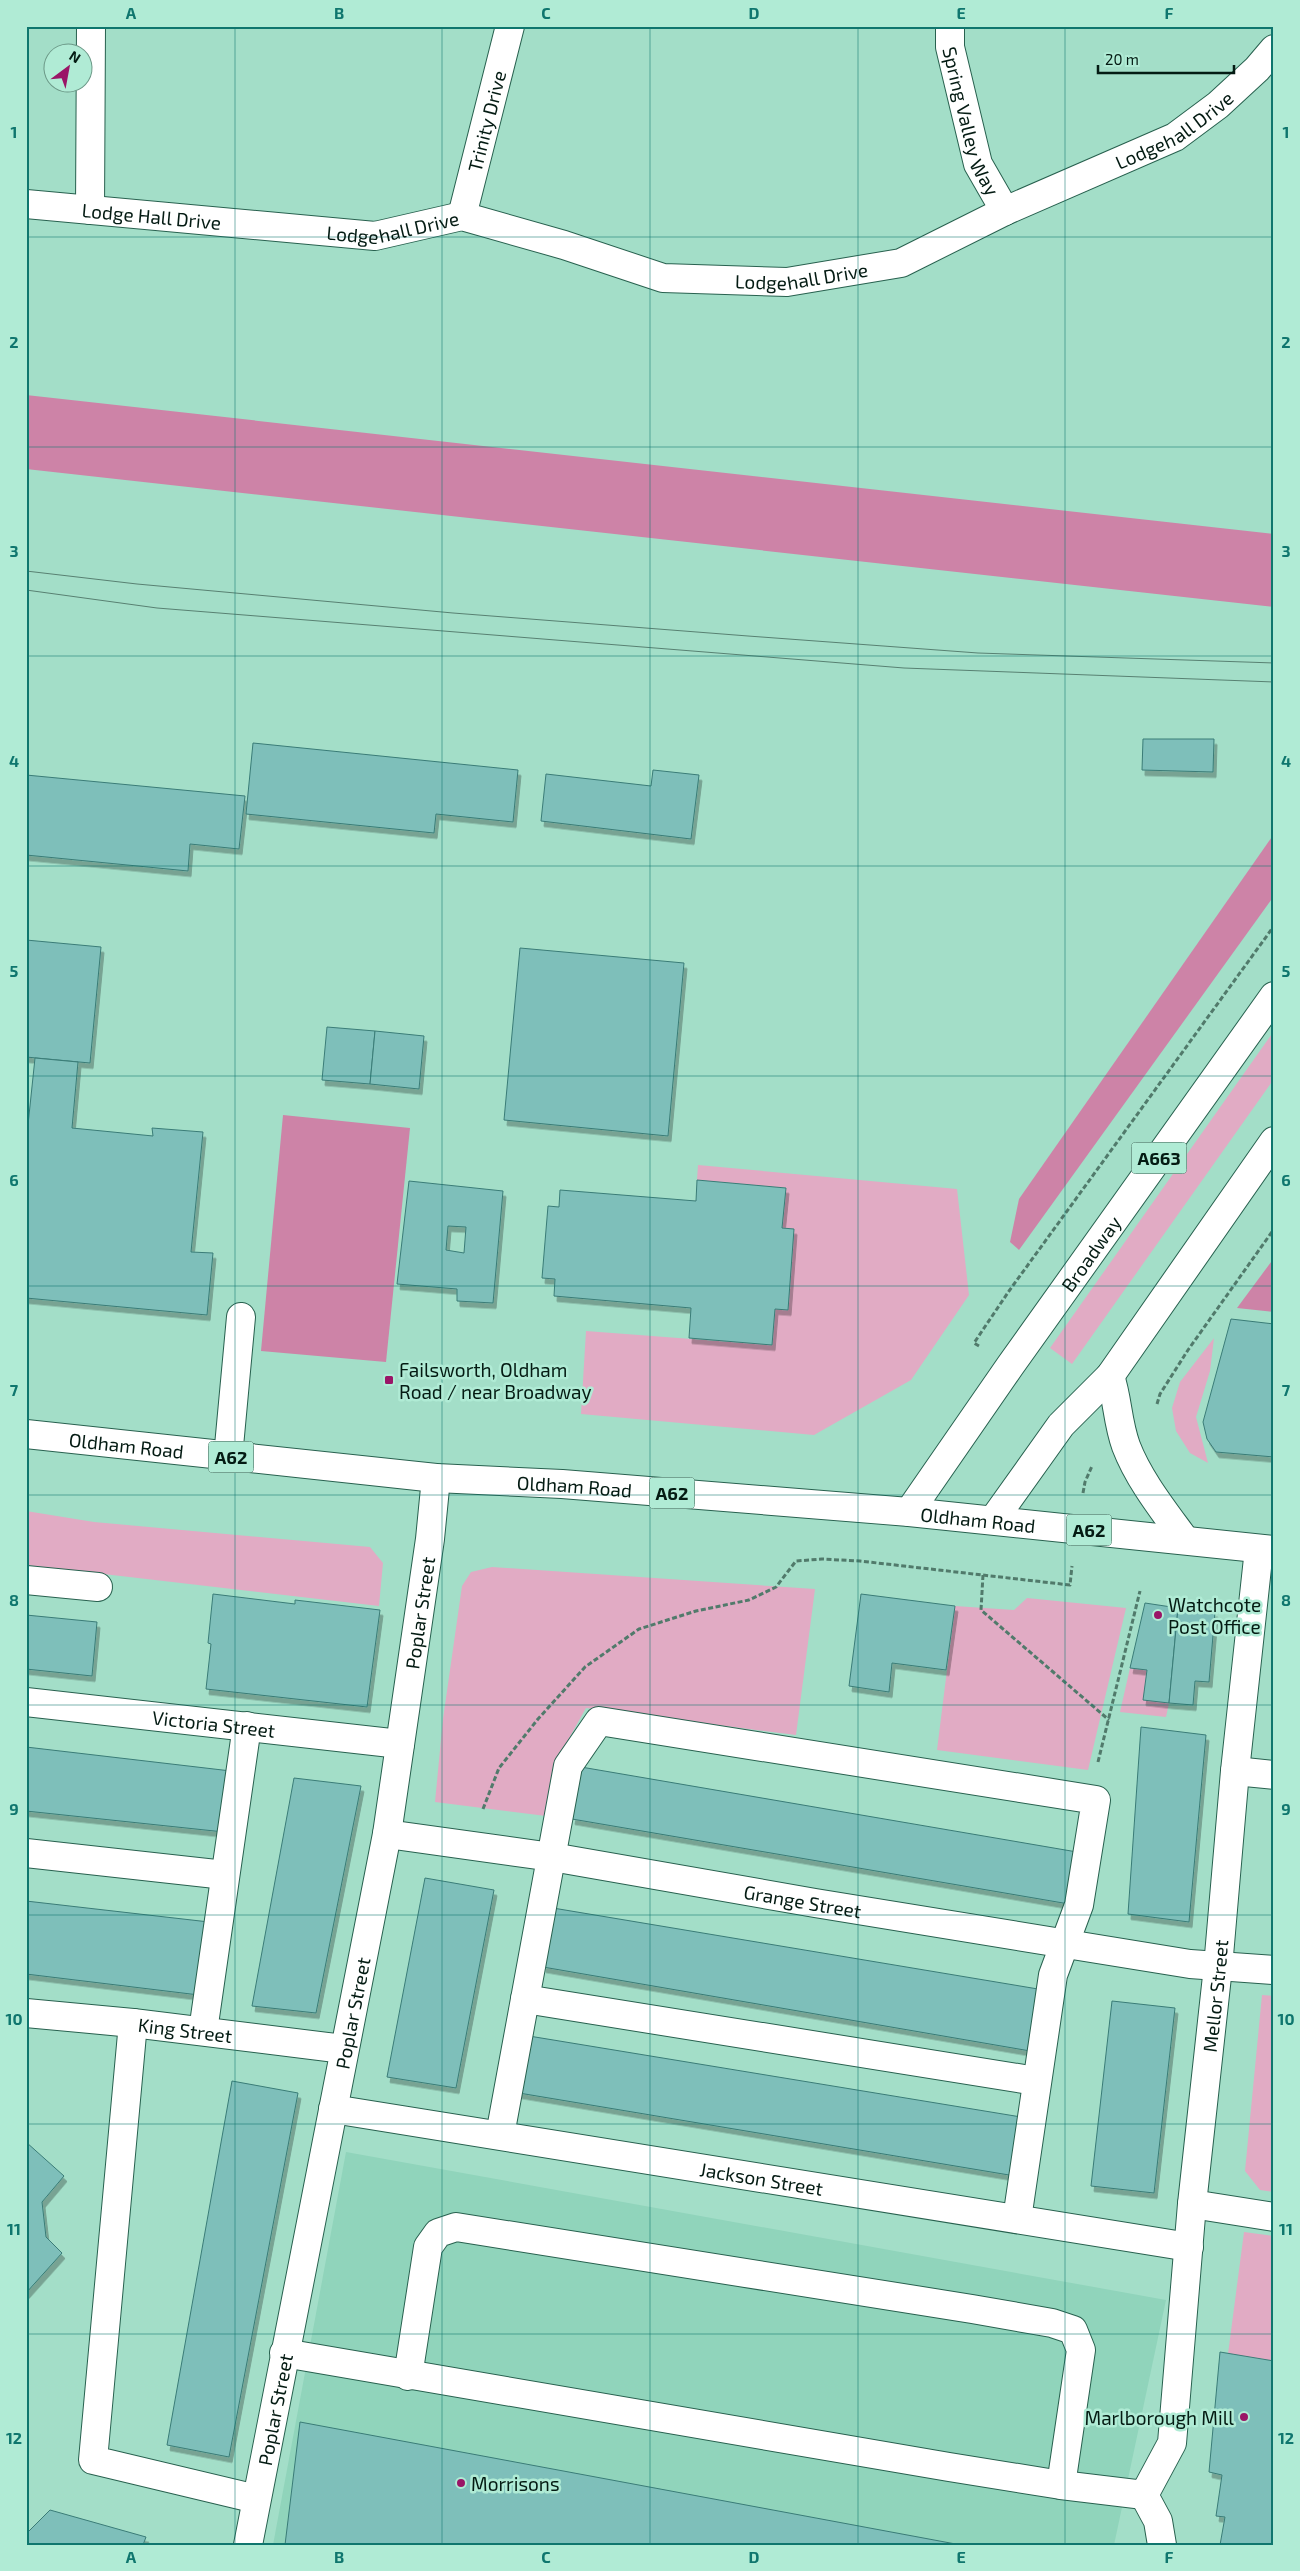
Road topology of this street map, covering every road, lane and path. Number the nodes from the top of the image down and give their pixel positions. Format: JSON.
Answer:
{"nodes":[{"id":1,"x":91,"y":26,"type":"edge"},
{"id":2,"x":510,"y":26,"type":"edge"},
{"id":3,"x":950,"y":26,"type":"edge"},
{"id":4,"x":1274,"y":49,"type":"edge"},
{"id":5,"x":26,"y":204,"type":"edge"},
{"id":6,"x":90,"y":210,"type":"junction"},
{"id":7,"x":1005,"y":211,"type":"junction"},
{"id":8,"x":462,"y":216,"type":"junction"},
{"id":9,"x":278,"y":229,"type":"joint"},
{"id":10,"x":1274,"y":926,"type":"edge"},
{"id":11,"x":1274,"y":996,"type":"edge"},
{"id":12,"x":1274,"y":1141,"type":"edge"},
{"id":13,"x":1274,"y":1229,"type":"edge"},
{"id":14,"x":241,"y":1317,"type":"dead end"},
{"id":15,"x":974,"y":1343,"type":"dead end"},
{"id":16,"x":1110,"y":1376,"type":"junction"},
{"id":17,"x":1156,"y":1412,"type":"dead end"},
{"id":18,"x":26,"y":1434,"type":"edge"},
{"id":19,"x":228,"y":1457,"type":"junction"},
{"id":20,"x":436,"y":1478,"type":"junction"},
{"id":21,"x":909,"y":1512,"type":"junction"},
{"id":22,"x":994,"y":1520,"type":"junction"},
{"id":23,"x":1185,"y":1540,"type":"junction"},
{"id":24,"x":1267,"y":1550,"type":"edge"},
{"id":25,"x":983,"y":1575,"type":"junction"},
{"id":26,"x":26,"y":1580,"type":"edge"},
{"id":27,"x":1070,"y":1585,"type":"dead end"},
{"id":28,"x":98,"y":1587,"type":"dead end"},
{"id":29,"x":1140,"y":1591,"type":"dead end"},
{"id":30,"x":26,"y":1702,"type":"edge"},
{"id":31,"x":1109,"y":1720,"type":"junction"},
{"id":32,"x":247,"y":1726,"type":"junction"},
{"id":33,"x":400,"y":1744,"type":"junction"},
{"id":34,"x":1236,"y":1771,"type":"junction"},
{"id":35,"x":1274,"y":1775,"type":"edge"},
{"id":36,"x":1096,"y":1800,"type":"junction"},
{"id":37,"x":387,"y":1834,"type":"junction"},
{"id":38,"x":474,"y":1846,"type":"junction"},
{"id":39,"x":26,"y":1853,"type":"edge"},
{"id":40,"x":552,"y":1857,"type":"junction"},
{"id":41,"x":226,"y":1875,"type":"junction"},
{"id":42,"x":1066,"y":1943,"type":"junction"},
{"id":43,"x":1218,"y":1967,"type":"junction"},
{"id":44,"x":1274,"y":1970,"type":"edge"},
{"id":45,"x":525,"y":1998,"type":"junction"},
{"id":46,"x":26,"y":2013,"type":"edge"},
{"id":47,"x":133,"y":2023,"type":"junction"},
{"id":48,"x":203,"y":2031,"type":"junction"},
{"id":49,"x":344,"y":2050,"type":"junction"},
{"id":50,"x":1036,"y":2081,"type":"junction"},
{"id":51,"x":333,"y":2109,"type":"junction"},
{"id":52,"x":500,"y":2136,"type":"junction"},
{"id":53,"x":1192,"y":2204,"type":"junction"},
{"id":54,"x":1274,"y":2217,"type":"edge"},
{"id":55,"x":1016,"y":2219,"type":"junction"},
{"id":56,"x":1189,"y":2247,"type":"junction"},
{"id":57,"x":284,"y":2353,"type":"junction"},
{"id":58,"x":408,"y":2376,"type":"junction"},
{"id":59,"x":1061,"y":2486,"type":"junction"},
{"id":60,"x":1144,"y":2495,"type":"junction"},
{"id":61,"x":256,"y":2499,"type":"junction"},
{"id":62,"x":248,"y":2545,"type":"edge"},
{"id":63,"x":1162,"y":2545,"type":"edge"}],
"edges":[{"from":1,"to":6,"type":"main road"},
{"from":2,"to":8,"type":"main road","name":"Trinity Drive"},
{"from":3,"to":7,"type":"main road","name":"Spring Valley Way"},
{"from":4,"to":7,"type":"main road","name":"Lodgehall Drive"},
{"from":5,"to":6,"type":"main road","name":"Lodge Hall Drive"},
{"from":6,"to":9,"type":"main road","name":"Lodge Hall Drive"},
{"from":7,"to":8,"type":"main road","name":"Lodgehall Drive"},
{"from":8,"to":9,"type":"main road","name":"Lodgehall Drive"},
{"from":10,"to":15,"type":"path"},
{"from":11,"to":21,"type":"main road","name":"Broadway","number":"A663"},
{"from":12,"to":16,"type":"main road"},
{"from":13,"to":17,"type":"path"},
{"from":14,"to":19,"type":"main road"},
{"from":16,"to":22,"type":"main road"},
{"from":16,"to":23,"type":"main road"},
{"from":18,"to":19,"type":"main road","name":"Oldham Road","number":"A62"},
{"from":19,"to":20,"type":"main road","name":"Oldham Road","number":"A62"},
{"from":20,"to":21,"type":"main road","name":"Oldham Road","number":"A62"},
{"from":20,"to":33,"type":"main road","name":"Poplar Street"},
{"from":21,"to":22,"type":"main road","name":"Oldham Road","number":"A62"},
{"from":22,"to":23,"type":"main road","name":"Oldham Road","number":"A62"},
{"from":23,"to":24,"type":"main road","name":"Oldham Road","number":"A62"},
{"from":24,"to":34,"type":"main road","name":"Mellor Street"},
{"from":25,"to":27,"type":"path"},
{"from":25,"to":31,"type":"path"},
{"from":25,"to":38,"type":"path"},
{"from":26,"to":28,"type":"main road"},
{"from":29,"to":31,"type":"path"},
{"from":30,"to":32,"type":"main road","name":"Victoria Street"},
{"from":31,"to":36,"type":"path"},
{"from":32,"to":33,"type":"main road","name":"Victoria Street"},
{"from":32,"to":41,"type":"main road"},
{"from":33,"to":37,"type":"main road","name":"Poplar Street"},
{"from":34,"to":35,"type":"main road"},
{"from":34,"to":43,"type":"main road","name":"Mellor Street"},
{"from":36,"to":40,"type":"main road"},
{"from":36,"to":42,"type":"main road"},
{"from":37,"to":38,"type":"main road","name":"Grange Street"},
{"from":37,"to":49,"type":"main road","name":"Poplar Street"},
{"from":38,"to":40,"type":"main road","name":"Grange Street"},
{"from":39,"to":41,"type":"main road"},
{"from":40,"to":42,"type":"main road","name":"Grange Street"},
{"from":40,"to":45,"type":"main road"},
{"from":41,"to":48,"type":"main road"},
{"from":42,"to":43,"type":"main road","name":"Grange Street"},
{"from":42,"to":50,"type":"main road"},
{"from":43,"to":44,"type":"main road","name":"Grange Street"},
{"from":43,"to":53,"type":"main road","name":"Mellor Street"},
{"from":45,"to":50,"type":"main road"},
{"from":45,"to":52,"type":"main road"},
{"from":46,"to":47,"type":"main road","name":"King Street"},
{"from":47,"to":48,"type":"main road","name":"King Street"},
{"from":47,"to":61,"type":"main road"},
{"from":48,"to":49,"type":"main road","name":"King Street"},
{"from":49,"to":51,"type":"main road","name":"Poplar Street"},
{"from":50,"to":55,"type":"main road"},
{"from":51,"to":52,"type":"main road","name":"Jackson Street"},
{"from":51,"to":57,"type":"main road","name":"Poplar Street"},
{"from":52,"to":55,"type":"main road","name":"Jackson Street"},
{"from":53,"to":54,"type":"main road"},
{"from":53,"to":56,"type":"main road","name":"Mellor Street"},
{"from":55,"to":56,"type":"main road","name":"Jackson Street"},
{"from":56,"to":60,"type":"main road","name":"Mellor Street"},
{"from":57,"to":58,"type":"main road"},
{"from":57,"to":61,"type":"main road","name":"Poplar Street"},
{"from":58,"to":59,"type":"main road"},
{"from":58,"to":59,"type":"main road"},
{"from":59,"to":60,"type":"main road"},
{"from":60,"to":63,"type":"main road"},
{"from":61,"to":62,"type":"main road","name":"Poplar Street"}]}
